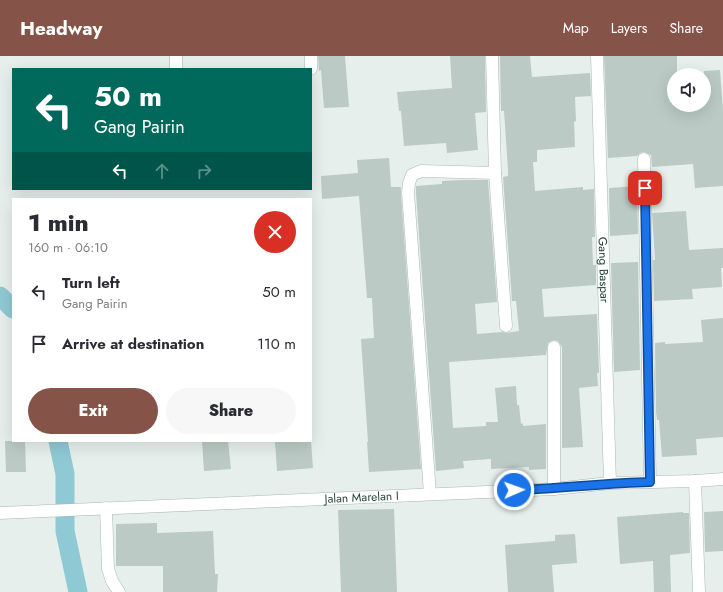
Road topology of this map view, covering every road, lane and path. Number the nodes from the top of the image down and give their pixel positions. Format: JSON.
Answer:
{"nodes":[{"id":1,"x":176,"y":56,"type":"edge"},
{"id":2,"x":311,"y":56,"type":"edge"},
{"id":3,"x":492,"y":56,"type":"edge"},
{"id":4,"x":597,"y":56,"type":"edge"},
{"id":5,"x":176,"y":68,"type":"edge"},
{"id":6,"x":311,"y":68,"type":"edge"},
{"id":7,"x":644,"y":159,"type":"dead end"},
{"id":8,"x":496,"y":174,"type":"junction"},
{"id":9,"x":506,"y":326,"type":"dead end"},
{"id":10,"x":554,"y":347,"type":"dead end"},
{"id":11,"x":723,"y":479,"type":"edge"},
{"id":12,"x":695,"y":481,"type":"junction"},
{"id":13,"x":650,"y":482,"type":"junction"},
{"id":14,"x":610,"y":483,"type":"junction"},
{"id":15,"x":554,"y":489,"type":"junction"},
{"id":16,"x":430,"y":494,"type":"junction"},
{"id":17,"x":100,"y":508,"type":"junction"},
{"id":18,"x":0,"y":513,"type":"edge"},
{"id":19,"x":119,"y":592,"type":"edge"},
{"id":20,"x":699,"y":592,"type":"edge"}],
"edges":[{"from":1,"to":5,"type":"street"},
{"from":2,"to":6,"type":"street"},
{"from":3,"to":8,"type":"street"},
{"from":4,"to":14,"type":"street","name":"Gang Baspar"},
{"from":7,"to":13,"type":"street"},
{"from":8,"to":9,"type":"street"},
{"from":8,"to":16,"type":"street"},
{"from":10,"to":15,"type":"street"},
{"from":11,"to":12,"type":"street","name":"Jalan Marelan I"},
{"from":12,"to":13,"type":"street","name":"Jalan Marelan I"},
{"from":12,"to":20,"type":"street"},
{"from":13,"to":14,"type":"street","name":"Jalan Marelan I"},
{"from":14,"to":15,"type":"street","name":"Jalan Marelan I"},
{"from":15,"to":16,"type":"street","name":"Jalan Marelan I"},
{"from":16,"to":17,"type":"street","name":"Jalan Marelan I"},
{"from":17,"to":18,"type":"street","name":"Jalan Marelan I"},
{"from":17,"to":19,"type":"street"}]}
